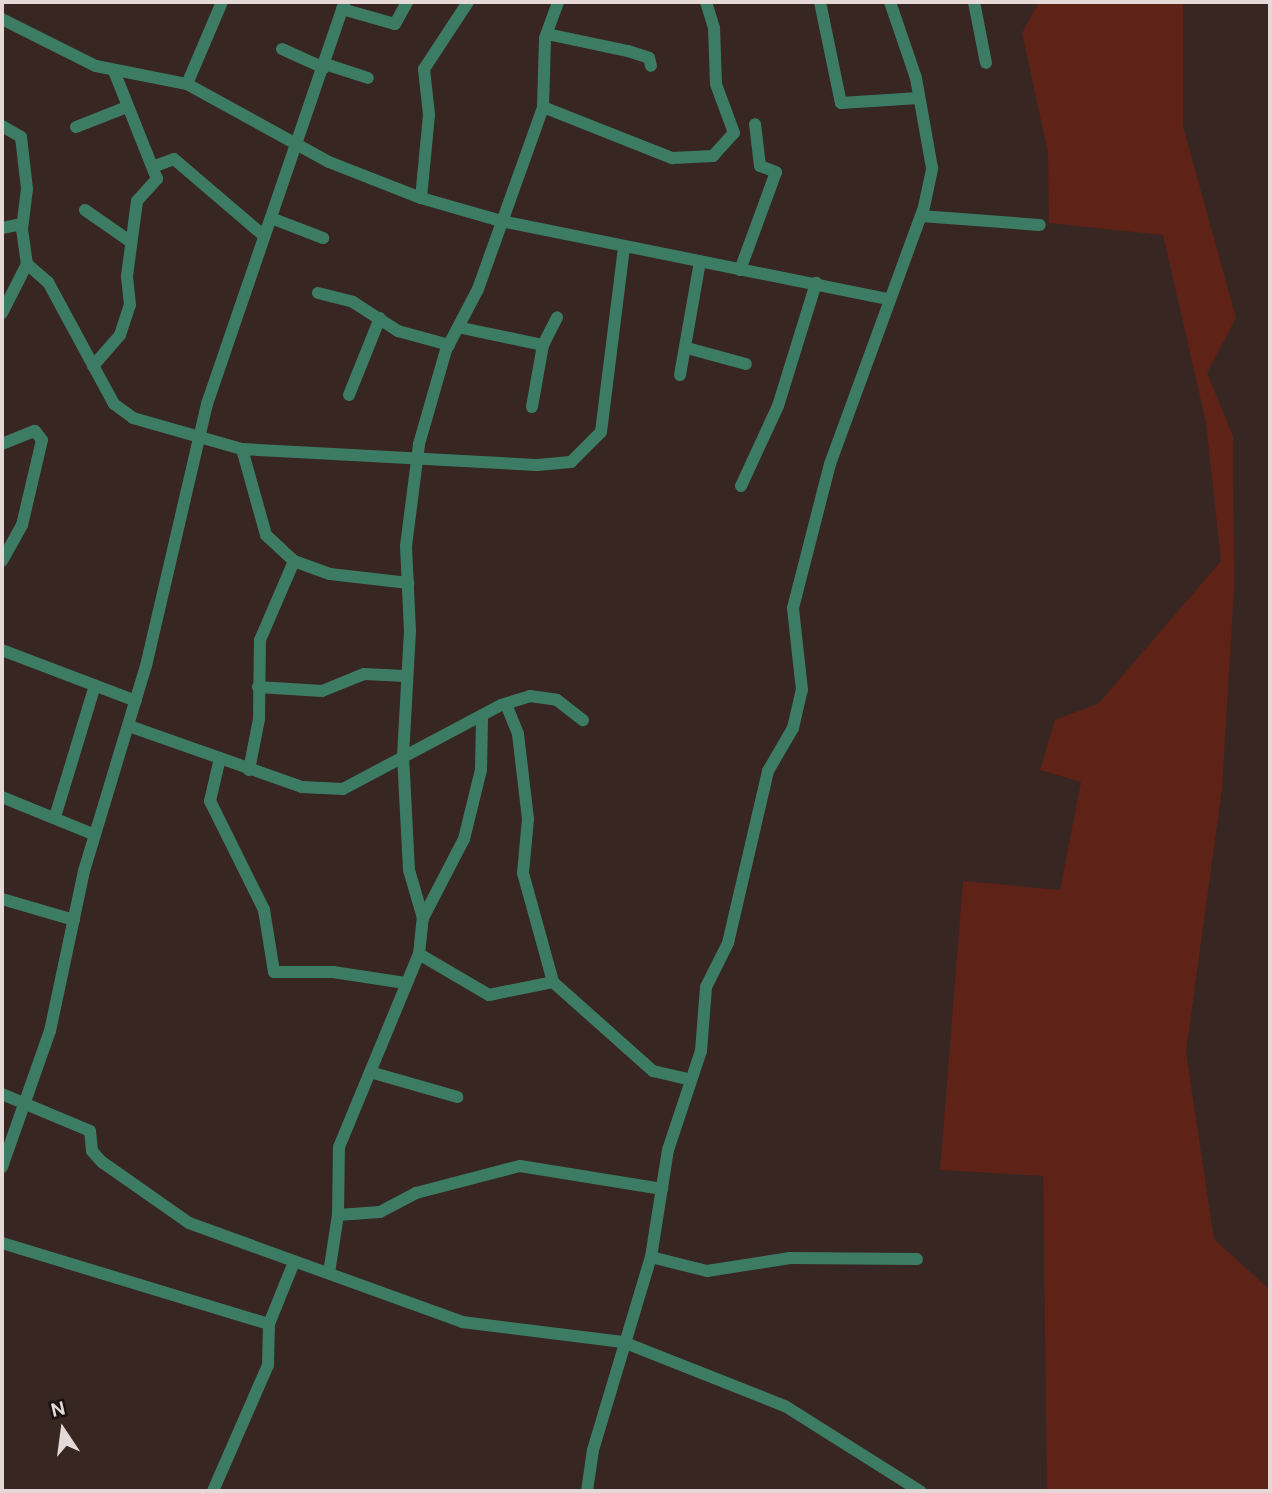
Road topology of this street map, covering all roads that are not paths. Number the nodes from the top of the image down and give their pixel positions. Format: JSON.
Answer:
{"nodes":[{"id":1,"x":222,"y":2,"type":"edge"},
{"id":2,"x":407,"y":2,"type":"edge"},
{"id":3,"x":468,"y":2,"type":"edge"},
{"id":4,"x":558,"y":2,"type":"edge"},
{"id":5,"x":706,"y":2,"type":"edge"},
{"id":6,"x":820,"y":2,"type":"edge"},
{"id":7,"x":890,"y":2,"type":"edge"},
{"id":8,"x":974,"y":2,"type":"edge"},
{"id":9,"x":343,"y":5,"type":"edge"},
{"id":10,"x":2,"y":19,"type":"edge"},
{"id":11,"x":547,"y":34,"type":"junction"},
{"id":12,"x":282,"y":49,"type":"dead end"},
{"id":13,"x":986,"y":63,"type":"dead end"},
{"id":14,"x":325,"y":66,"type":"junction"},
{"id":15,"x":651,"y":66,"type":"dead end"},
{"id":16,"x":114,"y":71,"type":"junction"},
{"id":17,"x":368,"y":78,"type":"dead end"},
{"id":18,"x":187,"y":84,"type":"junction"},
{"id":19,"x":919,"y":97,"type":"junction"},
{"id":20,"x":127,"y":107,"type":"junction"},
{"id":21,"x":543,"y":107,"type":"junction"},
{"id":22,"x":2,"y":126,"type":"edge"},
{"id":23,"x":76,"y":127,"type":"dead end"},
{"id":24,"x":734,"y":133,"type":"junction"},
{"id":25,"x":297,"y":140,"type":"junction"},
{"id":26,"x":155,"y":166,"type":"junction"},
{"id":27,"x":421,"y":198,"type":"junction"},
{"id":28,"x":85,"y":210,"type":"dead end"},
{"id":29,"x":921,"y":216,"type":"junction"},
{"id":30,"x":271,"y":218,"type":"junction"},
{"id":31,"x":501,"y":221,"type":"junction"},
{"id":32,"x":22,"y":225,"type":"junction"},
{"id":33,"x":1040,"y":225,"type":"dead end"},
{"id":34,"x":2,"y":228,"type":"edge"},
{"id":35,"x":264,"y":236,"type":"junction"},
{"id":36,"x":323,"y":238,"type":"dead end"},
{"id":37,"x":131,"y":242,"type":"junction"},
{"id":38,"x":624,"y":247,"type":"junction"},
{"id":39,"x":700,"y":262,"type":"junction"},
{"id":40,"x":27,"y":264,"type":"junction"},
{"id":41,"x":740,"y":270,"type":"junction"},
{"id":42,"x":816,"y":283,"type":"junction"},
{"id":43,"x":318,"y":293,"type":"dead end"},
{"id":44,"x":888,"y":299,"type":"junction"},
{"id":45,"x":2,"y":313,"type":"edge"},
{"id":46,"x":557,"y":317,"type":"dead end"},
{"id":47,"x":380,"y":318,"type":"junction"},
{"id":48,"x":462,"y":328,"type":"junction"},
{"id":49,"x":449,"y":345,"type":"junction"},
{"id":50,"x":543,"y":345,"type":"junction"},
{"id":51,"x":687,"y":348,"type":"junction"},
{"id":52,"x":746,"y":364,"type":"dead end"},
{"id":53,"x":93,"y":366,"type":"junction"},
{"id":54,"x":680,"y":375,"type":"dead end"},
{"id":55,"x":349,"y":395,"type":"dead end"},
{"id":56,"x":532,"y":407,"type":"dead end"},
{"id":57,"x":201,"y":437,"type":"junction"},
{"id":58,"x":2,"y":444,"type":"edge"},
{"id":59,"x":242,"y":449,"type":"junction"},
{"id":60,"x":417,"y":460,"type":"junction"},
{"id":61,"x":741,"y":486,"type":"dead end"},
{"id":62,"x":2,"y":561,"type":"edge"},
{"id":63,"x":294,"y":561,"type":"junction"},
{"id":64,"x":408,"y":583,"type":"junction"},
{"id":65,"x":2,"y":650,"type":"edge"},
{"id":66,"x":405,"y":676,"type":"junction"},
{"id":67,"x":258,"y":687,"type":"junction"},
{"id":68,"x":94,"y":690,"type":"junction"},
{"id":69,"x":136,"y":701,"type":"junction"},
{"id":70,"x":506,"y":704,"type":"junction"},
{"id":71,"x":482,"y":717,"type":"junction"},
{"id":72,"x":583,"y":720,"type":"dead end"},
{"id":73,"x":129,"y":726,"type":"junction"},
{"id":74,"x":403,"y":756,"type":"junction"},
{"id":75,"x":220,"y":758,"type":"junction"},
{"id":76,"x":249,"y":770,"type":"junction"},
{"id":77,"x":2,"y":797,"type":"edge"},
{"id":78,"x":55,"y":817,"type":"junction"},
{"id":79,"x":95,"y":835,"type":"junction"},
{"id":80,"x":2,"y":899,"type":"edge"},
{"id":81,"x":423,"y":918,"type":"junction"},
{"id":82,"x":74,"y":920,"type":"junction"},
{"id":83,"x":419,"y":954,"type":"junction"},
{"id":84,"x":553,"y":982,"type":"junction"},
{"id":85,"x":405,"y":983,"type":"junction"},
{"id":86,"x":370,"y":1072,"type":"junction"},
{"id":87,"x":689,"y":1079,"type":"junction"},
{"id":88,"x":2,"y":1094,"type":"edge"},
{"id":89,"x":457,"y":1097,"type":"dead end"},
{"id":90,"x":26,"y":1099,"type":"junction"},
{"id":91,"x":2,"y":1167,"type":"edge"},
{"id":92,"x":662,"y":1189,"type":"junction"},
{"id":93,"x":338,"y":1215,"type":"junction"},
{"id":94,"x":2,"y":1243,"type":"edge"},
{"id":95,"x":652,"y":1257,"type":"junction"},
{"id":96,"x":917,"y":1259,"type":"dead end"},
{"id":97,"x":294,"y":1262,"type":"junction"},
{"id":98,"x":329,"y":1273,"type":"junction"},
{"id":99,"x":269,"y":1324,"type":"junction"},
{"id":100,"x":623,"y":1342,"type":"junction"},
{"id":101,"x":213,"y":1491,"type":"edge"},
{"id":102,"x":587,"y":1491,"type":"edge"},
{"id":103,"x":920,"y":1491,"type":"edge"}],
"edges":[{"from":1,"to":18,"type":"street"},
{"from":2,"to":9,"type":"street"},
{"from":3,"to":27,"type":"street"},
{"from":4,"to":11,"type":"street"},
{"from":5,"to":24,"type":"street"},
{"from":6,"to":19,"type":"street"},
{"from":7,"to":19,"type":"street"},
{"from":8,"to":13,"type":"street"},
{"from":9,"to":14,"type":"street"},
{"from":10,"to":16,"type":"street"},
{"from":11,"to":15,"type":"street"},
{"from":11,"to":21,"type":"street"},
{"from":12,"to":14,"type":"street"},
{"from":14,"to":17,"type":"street"},
{"from":14,"to":25,"type":"street"},
{"from":16,"to":18,"type":"street"},
{"from":16,"to":20,"type":"street"},
{"from":18,"to":25,"type":"street"},
{"from":19,"to":29,"type":"street"},
{"from":20,"to":23,"type":"street"},
{"from":20,"to":26,"type":"street"},
{"from":21,"to":24,"type":"street"},
{"from":21,"to":31,"type":"street"},
{"from":22,"to":32,"type":"street"},
{"from":24,"to":41,"type":"street"},
{"from":25,"to":27,"type":"street"},
{"from":25,"to":30,"type":"street"},
{"from":26,"to":35,"type":"street"},
{"from":26,"to":37,"type":"street"},
{"from":27,"to":31,"type":"street"},
{"from":28,"to":37,"type":"street"},
{"from":29,"to":33,"type":"street"},
{"from":29,"to":44,"type":"street"},
{"from":30,"to":35,"type":"street"},
{"from":30,"to":36,"type":"street"},
{"from":31,"to":38,"type":"street"},
{"from":31,"to":48,"type":"street"},
{"from":32,"to":34,"type":"street"},
{"from":32,"to":40,"type":"street"},
{"from":35,"to":57,"type":"street"},
{"from":37,"to":53,"type":"street"},
{"from":38,"to":39,"type":"street"},
{"from":38,"to":60,"type":"street"},
{"from":39,"to":41,"type":"street"},
{"from":39,"to":51,"type":"street"},
{"from":40,"to":45,"type":"street"},
{"from":40,"to":53,"type":"street"},
{"from":41,"to":42,"type":"street"},
{"from":42,"to":44,"type":"street"},
{"from":42,"to":61,"type":"street"},
{"from":43,"to":47,"type":"street"},
{"from":44,"to":87,"type":"street"},
{"from":46,"to":50,"type":"street"},
{"from":47,"to":49,"type":"street"},
{"from":47,"to":55,"type":"street"},
{"from":48,"to":49,"type":"street"},
{"from":48,"to":50,"type":"street"},
{"from":49,"to":60,"type":"street"},
{"from":50,"to":56,"type":"street"},
{"from":51,"to":52,"type":"street"},
{"from":51,"to":54,"type":"street"},
{"from":53,"to":57,"type":"street"},
{"from":57,"to":59,"type":"street"},
{"from":57,"to":69,"type":"street"},
{"from":58,"to":62,"type":"street"},
{"from":59,"to":60,"type":"street"},
{"from":59,"to":63,"type":"street"},
{"from":60,"to":64,"type":"street"},
{"from":63,"to":64,"type":"street"},
{"from":63,"to":67,"type":"street"},
{"from":64,"to":66,"type":"street"},
{"from":65,"to":68,"type":"street"},
{"from":66,"to":67,"type":"street"},
{"from":66,"to":74,"type":"street"},
{"from":67,"to":76,"type":"street"},
{"from":68,"to":69,"type":"street"},
{"from":68,"to":78,"type":"street"},
{"from":69,"to":73,"type":"street"},
{"from":70,"to":71,"type":"street"},
{"from":70,"to":72,"type":"street"},
{"from":70,"to":84,"type":"street"},
{"from":71,"to":74,"type":"street"},
{"from":71,"to":81,"type":"street"},
{"from":73,"to":75,"type":"street"},
{"from":73,"to":79,"type":"street"},
{"from":74,"to":76,"type":"street"},
{"from":74,"to":81,"type":"street"},
{"from":75,"to":76,"type":"street"},
{"from":75,"to":85,"type":"street"},
{"from":77,"to":78,"type":"street"},
{"from":78,"to":79,"type":"street"},
{"from":79,"to":82,"type":"street"},
{"from":80,"to":82,"type":"street"},
{"from":81,"to":83,"type":"street"},
{"from":82,"to":90,"type":"street"},
{"from":83,"to":84,"type":"street"},
{"from":83,"to":85,"type":"street"},
{"from":84,"to":87,"type":"street"},
{"from":85,"to":86,"type":"street"},
{"from":86,"to":89,"type":"street"},
{"from":86,"to":93,"type":"street"},
{"from":87,"to":92,"type":"street"},
{"from":88,"to":90,"type":"street"},
{"from":90,"to":91,"type":"street"},
{"from":90,"to":97,"type":"street"},
{"from":92,"to":93,"type":"street"},
{"from":92,"to":95,"type":"street"},
{"from":93,"to":98,"type":"street"},
{"from":94,"to":99,"type":"street"},
{"from":95,"to":96,"type":"street"},
{"from":95,"to":100,"type":"street"},
{"from":97,"to":98,"type":"street"},
{"from":97,"to":99,"type":"street"},
{"from":98,"to":100,"type":"street"},
{"from":99,"to":101,"type":"street"},
{"from":100,"to":102,"type":"street"},
{"from":100,"to":103,"type":"street"}]}
